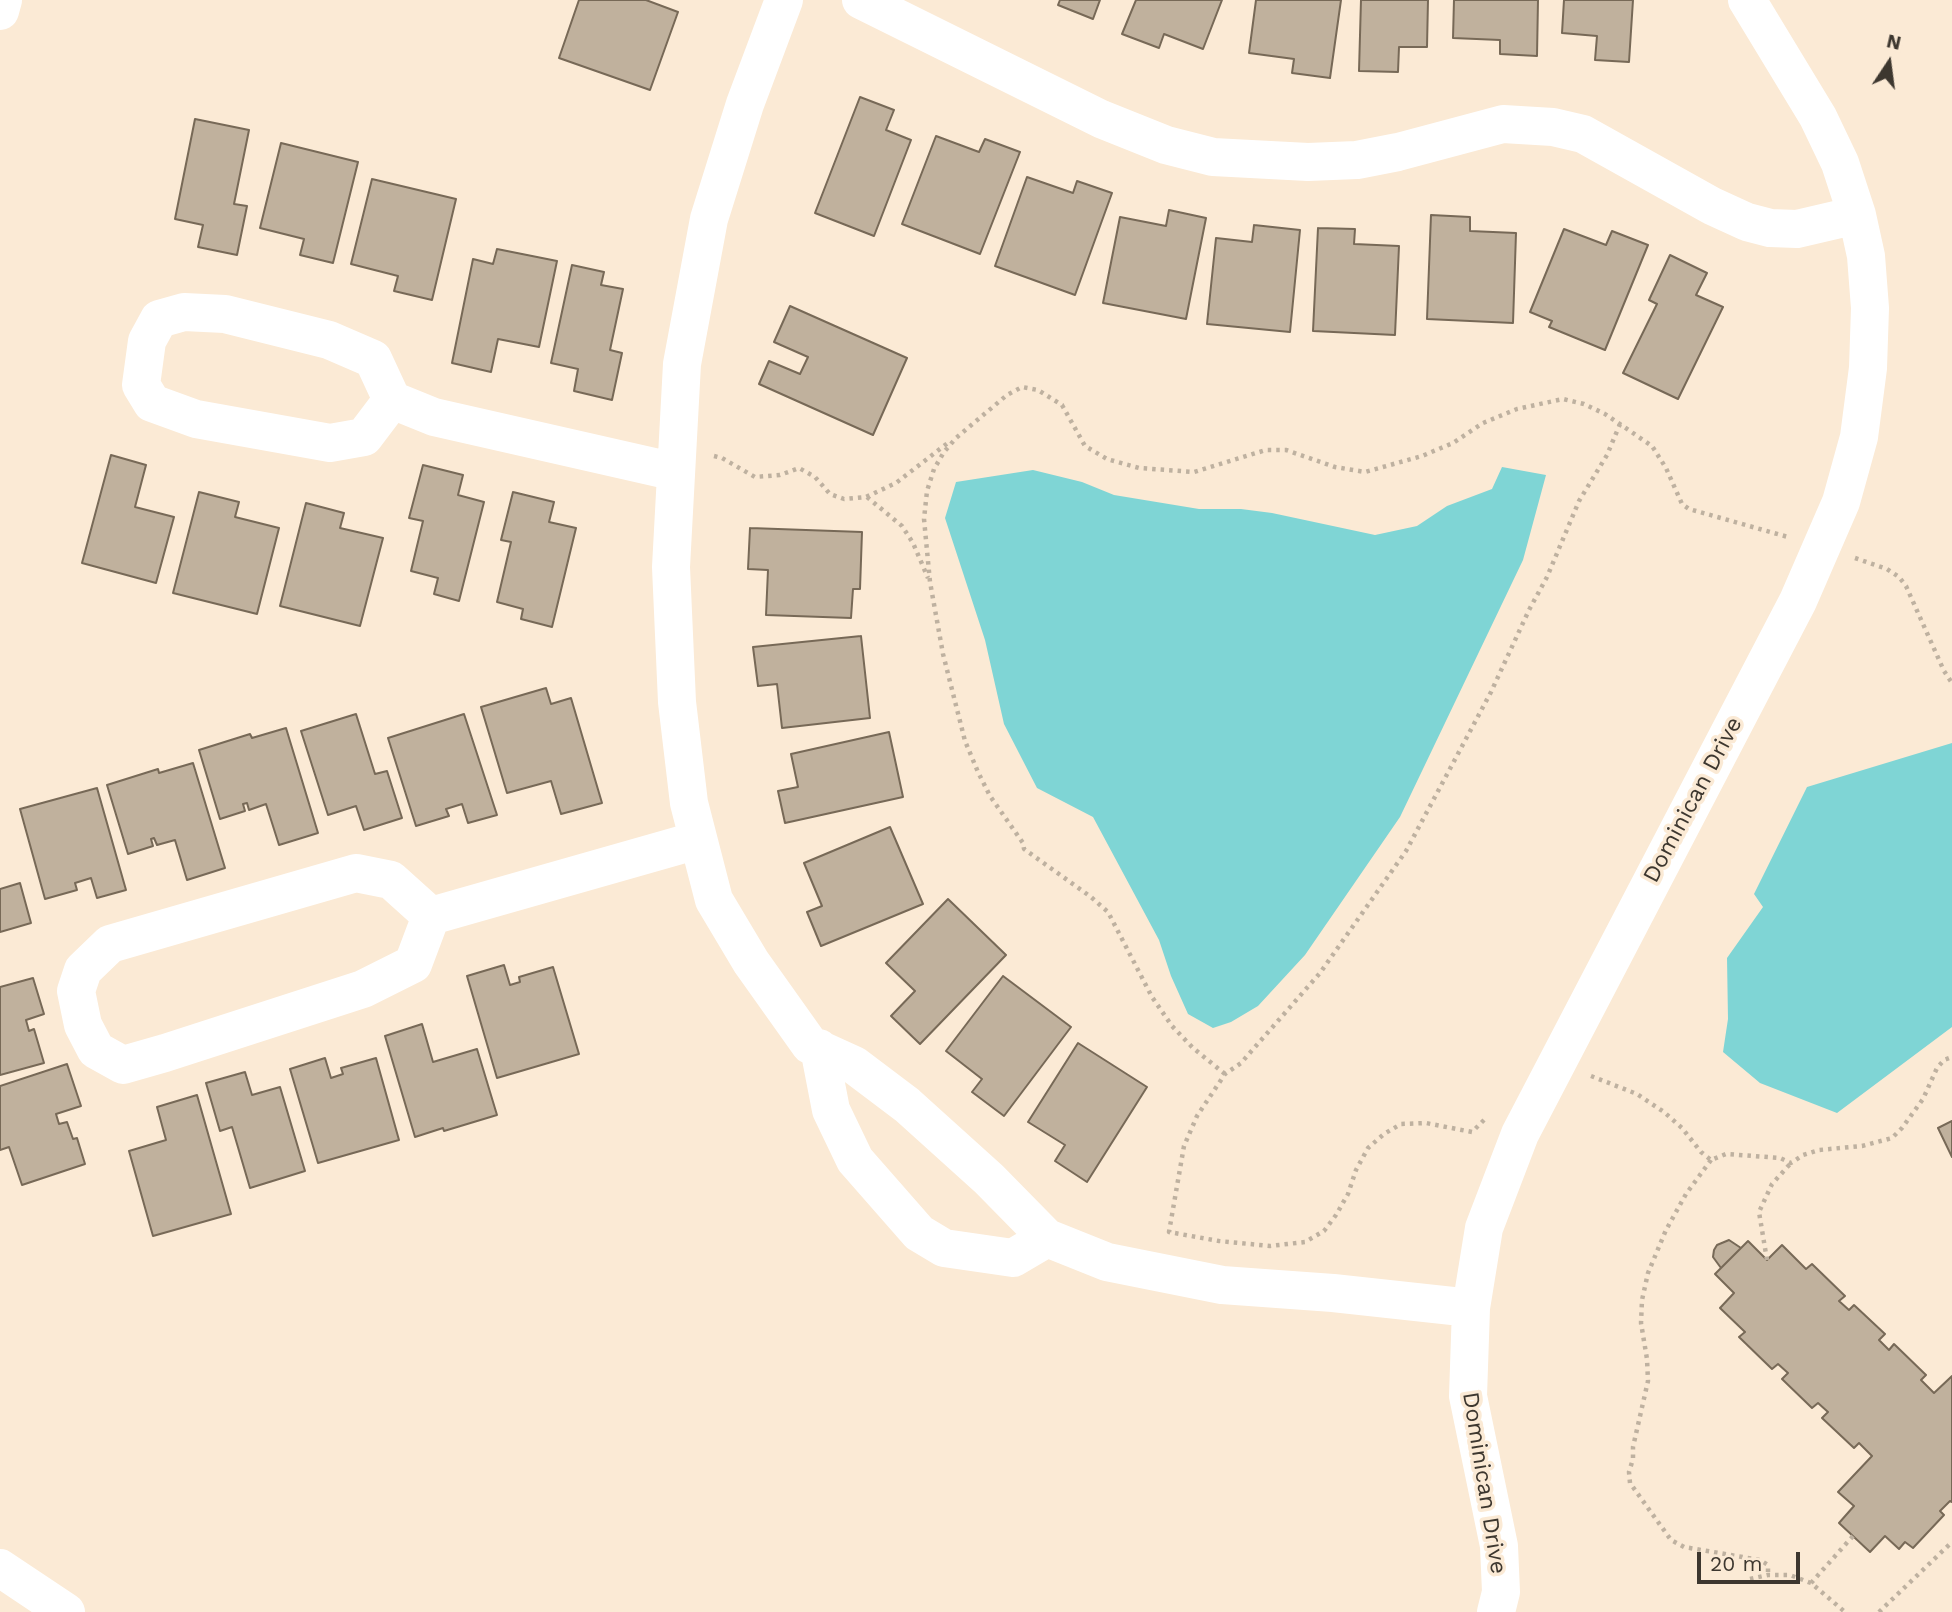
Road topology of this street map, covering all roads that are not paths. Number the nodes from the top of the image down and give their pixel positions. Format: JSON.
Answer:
{"nodes":[{"id":1,"x":3,"y":0,"type":"edge"},
{"id":2,"x":784,"y":0,"type":"edge"},
{"id":3,"x":861,"y":0,"type":"edge"},
{"id":4,"x":1747,"y":0,"type":"edge"},
{"id":5,"x":0,"y":11,"type":"edge"},
{"id":6,"x":1857,"y":215,"type":"junction"},
{"id":7,"x":392,"y":400,"type":"junction"},
{"id":8,"x":676,"y":472,"type":"junction"},
{"id":9,"x":698,"y":840,"type":"junction"},
{"id":10,"x":431,"y":916,"type":"junction"},
{"id":11,"x":819,"y":1048,"type":"junction"},
{"id":12,"x":1047,"y":1238,"type":"junction"},
{"id":13,"x":1471,"y":1308,"type":"junction"},
{"id":14,"x":2,"y":1570,"type":"edge"},
{"id":15,"x":37,"y":1612,"type":"edge"},
{"id":16,"x":66,"y":1612,"type":"edge"},
{"id":17,"x":1496,"y":1612,"type":"edge"}],
"edges":[{"from":1,"to":5,"type":"street"},
{"from":2,"to":8,"type":"street"},
{"from":3,"to":6,"type":"street"},
{"from":4,"to":6,"type":"street","name":"Dominican Drive"},
{"from":6,"to":13,"type":"street","name":"Dominican Drive"},
{"from":7,"to":7,"type":"street"},
{"from":7,"to":8,"type":"street"},
{"from":8,"to":9,"type":"street"},
{"from":9,"to":10,"type":"street"},
{"from":9,"to":11,"type":"street"},
{"from":10,"to":10,"type":"street"},
{"from":11,"to":12,"type":"street"},
{"from":11,"to":12,"type":"street"},
{"from":12,"to":13,"type":"street"},
{"from":13,"to":17,"type":"street","name":"Dominican Drive"},
{"from":14,"to":15,"type":"street"},
{"from":14,"to":16,"type":"street"}]}
